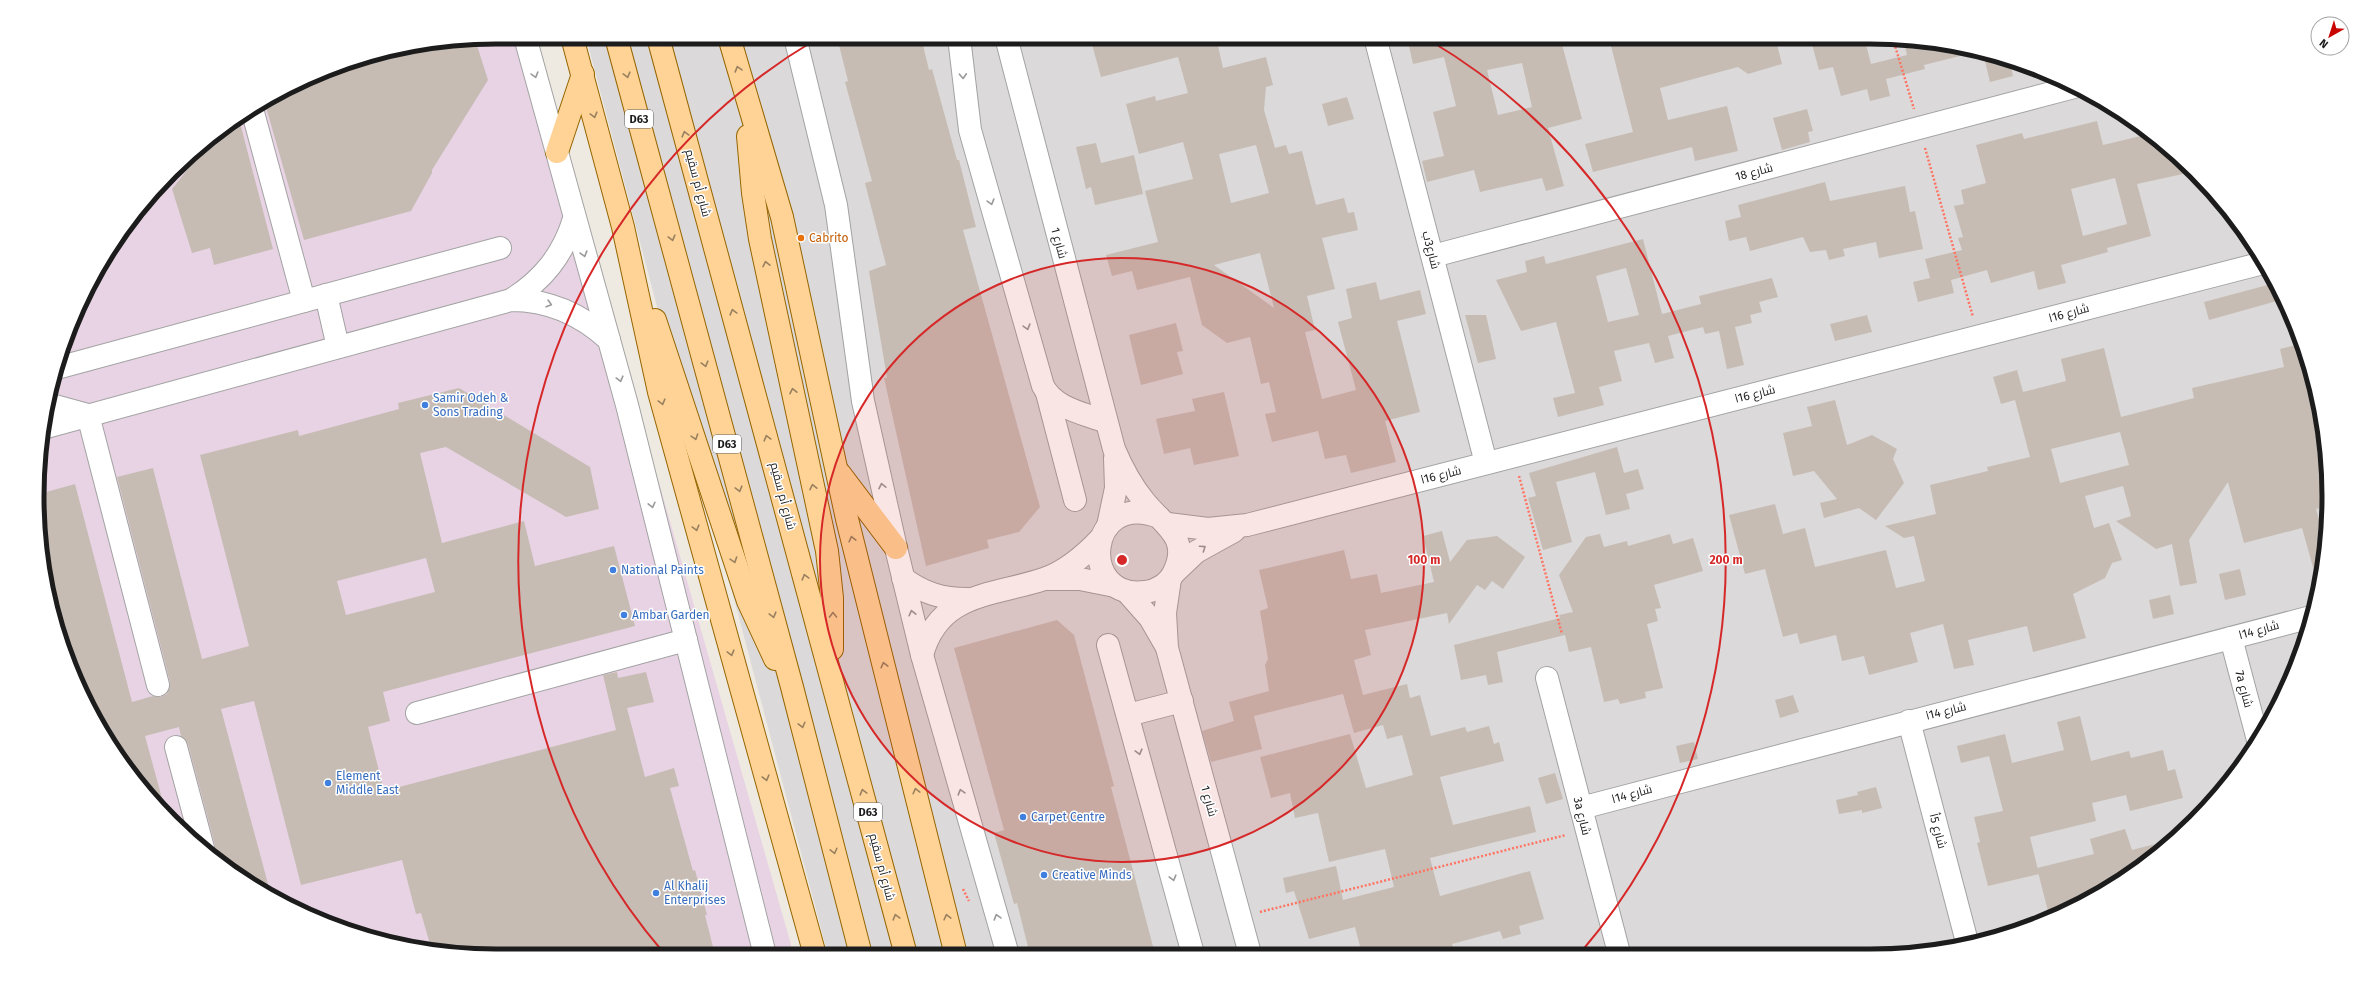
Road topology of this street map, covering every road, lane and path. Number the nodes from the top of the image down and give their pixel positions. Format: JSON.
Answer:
{"nodes":[{"id":1,"x":527,"y":44,"type":"edge"},
{"id":2,"x":574,"y":44,"type":"edge"},
{"id":3,"x":618,"y":44,"type":"edge"},
{"id":4,"x":660,"y":44,"type":"edge"},
{"id":5,"x":730,"y":44,"type":"edge"},
{"id":6,"x":797,"y":44,"type":"edge"},
{"id":7,"x":959,"y":44,"type":"edge"},
{"id":8,"x":1008,"y":44,"type":"edge"},
{"id":9,"x":1376,"y":44,"type":"edge"},
{"id":10,"x":1896,"y":45,"type":"edge"},
{"id":11,"x":583,"y":74,"type":"junction"},
{"id":12,"x":2066,"y":89,"type":"edge"},
{"id":13,"x":746,"y":100,"type":"junction"},
{"id":14,"x":254,"y":115,"type":"edge"},
{"id":15,"x":1919,"y":128,"type":"junction"},
{"id":16,"x":557,"y":152,"type":"junction"},
{"id":17,"x":574,"y":219,"type":"junction"},
{"id":18,"x":623,"y":227,"type":"junction"},
{"id":19,"x":500,"y":248,"type":"dead end"},
{"id":20,"x":1433,"y":256,"type":"junction"},
{"id":21,"x":2258,"y":264,"type":"edge"},
{"id":22,"x":326,"y":295,"type":"junction"},
{"id":23,"x":304,"y":300,"type":"junction"},
{"id":24,"x":511,"y":300,"type":"junction"},
{"id":25,"x":1979,"y":336,"type":"junction"},
{"id":26,"x":609,"y":340,"type":"junction"},
{"id":27,"x":338,"y":347,"type":"junction"},
{"id":28,"x":63,"y":366,"type":"edge"},
{"id":29,"x":1047,"y":393,"type":"junction"},
{"id":30,"x":54,"y":406,"type":"edge"},
{"id":31,"x":88,"y":415,"type":"junction"},
{"id":32,"x":1106,"y":422,"type":"junction"},
{"id":33,"x":50,"y":426,"type":"edge"},
{"id":34,"x":1114,"y":449,"type":"junction"},
{"id":35,"x":1513,"y":456,"type":"junction"},
{"id":36,"x":1486,"y":463,"type":"junction"},
{"id":37,"x":836,"y":469,"type":"junction"},
{"id":38,"x":1075,"y":500,"type":"dead end"},
{"id":39,"x":1163,"y":521,"type":"junction"},
{"id":40,"x":1247,"y":525,"type":"junction"},
{"id":41,"x":1104,"y":532,"type":"junction"},
{"id":42,"x":896,"y":548,"type":"junction"},
{"id":43,"x":1172,"y":576,"type":"junction"},
{"id":44,"x":903,"y":578,"type":"junction"},
{"id":45,"x":1044,"y":579,"type":"junction"},
{"id":46,"x":1121,"y":589,"type":"junction"},
{"id":47,"x":967,"y":599,"type":"junction"},
{"id":48,"x":2306,"y":617,"type":"edge"},
{"id":49,"x":1562,"y":634,"type":"dead end"},
{"id":50,"x":2231,"y":638,"type":"junction"},
{"id":51,"x":686,"y":640,"type":"junction"},
{"id":52,"x":1108,"y":645,"type":"dead end"},
{"id":53,"x":1167,"y":648,"type":"junction"},
{"id":54,"x":922,"y":655,"type":"junction"},
{"id":55,"x":830,"y":668,"type":"junction"},
{"id":56,"x":1546,"y":678,"type":"dead end"},
{"id":57,"x":158,"y":685,"type":"dead end"},
{"id":58,"x":792,"y":687,"type":"junction"},
{"id":59,"x":1182,"y":701,"type":"junction"},
{"id":60,"x":417,"y":714,"type":"dead end"},
{"id":61,"x":1128,"y":715,"type":"junction"},
{"id":62,"x":1909,"y":721,"type":"junction"},
{"id":63,"x":2256,"y":732,"type":"edge"},
{"id":64,"x":176,"y":747,"type":"dead end"},
{"id":65,"x":1581,"y":808,"type":"junction"},
{"id":66,"x":1586,"y":830,"type":"junction"},
{"id":67,"x":201,"y":839,"type":"edge"},
{"id":68,"x":1241,"y":916,"type":"junction"},
{"id":69,"x":1966,"y":938,"type":"edge"},
{"id":70,"x":763,"y":949,"type":"edge"},
{"id":71,"x":813,"y":949,"type":"edge"},
{"id":72,"x":859,"y":949,"type":"edge"},
{"id":73,"x":904,"y":949,"type":"edge"},
{"id":74,"x":955,"y":949,"type":"edge"},
{"id":75,"x":1006,"y":949,"type":"edge"},
{"id":76,"x":1192,"y":949,"type":"edge"},
{"id":77,"x":1249,"y":949,"type":"edge"},
{"id":78,"x":1618,"y":949,"type":"edge"}],
"edges":[{"from":1,"to":16,"type":"street","one_way":true},
{"from":2,"to":11,"type":"main road"},
{"from":3,"to":58,"type":"main road","number":"D63","one_way":true},
{"from":55,"to":4,"type":"main road","name":"شارع أم سقيم","number":"D63","one_way":true},
{"from":13,"to":5,"type":"main road","one_way":true},
{"from":42,"to":6,"type":"street","one_way":true},
{"from":7,"to":29,"type":"street","one_way":true},
{"from":8,"to":32,"type":"street","name":"شارع 1"},
{"from":9,"to":20,"type":"street","name":"شارع3ب"},
{"from":10,"to":15,"type":"path"},
{"from":11,"to":16,"type":"main road"},
{"from":11,"to":18,"type":"main road","one_way":true},
{"from":12,"to":15,"type":"street","name":"شارع 18"},
{"from":13,"to":37,"type":"main road"},
{"from":55,"to":13,"type":"main road","one_way":true},
{"from":14,"to":23,"type":"street"},
{"from":15,"to":20,"type":"street","name":"شارع 18"},
{"from":15,"to":25,"type":"path"},
{"from":16,"to":17,"type":"street"},
{"from":17,"to":24,"type":"street"},
{"from":17,"to":26,"type":"street","one_way":true},
{"from":18,"to":58,"type":"main road","one_way":true},
{"from":18,"to":71,"type":"main road","one_way":true},
{"from":19,"to":22,"type":"street"},
{"from":20,"to":36,"type":"street","name":"شارع3ب"},
{"from":21,"to":25,"type":"street","name":"شارع 16ا"},
{"from":22,"to":23,"type":"street"},
{"from":22,"to":27,"type":"street"},
{"from":23,"to":28,"type":"street"},
{"from":24,"to":26,"type":"street","one_way":true},
{"from":24,"to":27,"type":"street"},
{"from":25,"to":35,"type":"street","name":"شارع 16ا"},
{"from":26,"to":51,"type":"street","one_way":true},
{"from":27,"to":31,"type":"street"},
{"from":29,"to":32,"type":"street"},
{"from":29,"to":38,"type":"street"},
{"from":30,"to":31,"type":"street"},
{"from":31,"to":33,"type":"street"},
{"from":31,"to":57,"type":"street"},
{"from":32,"to":34,"type":"street","name":"شارع 1"},
{"from":34,"to":39,"type":"street","name":"شارع 1"},
{"from":34,"to":41,"type":"street","name":"شارع 1"},
{"from":35,"to":36,"type":"street","name":"شارع 16ا"},
{"from":35,"to":49,"type":"path"},
{"from":36,"to":40,"type":"street","name":"شارع 16ا"},
{"from":37,"to":42,"type":"main road"},
{"from":74,"to":37,"type":"main road","one_way":true},
{"from":39,"to":40,"type":"street","name":"شارع 16ا"},
{"from":39,"to":41,"type":"street"},
{"from":39,"to":43,"type":"street"},
{"from":43,"to":40,"type":"street","name":"شارع 16ا","one_way":true},
{"from":41,"to":45,"type":"street"},
{"from":41,"to":46,"type":"street"},
{"from":42,"to":44,"type":"street"},
{"from":43,"to":46,"type":"street"},
{"from":43,"to":53,"type":"street","name":"شارع 1"},
{"from":44,"to":47,"type":"street"},
{"from":54,"to":44,"type":"street","one_way":true},
{"from":45,"to":46,"type":"street"},
{"from":45,"to":47,"type":"street"},
{"from":46,"to":53,"type":"street","name":"شارع 1"},
{"from":47,"to":54,"type":"street"},
{"from":48,"to":50,"type":"street","name":"شارع 14ا"},
{"from":50,"to":62,"type":"street","name":"شارع 14ا"},
{"from":50,"to":63,"type":"street","name":"7a شارع"},
{"from":51,"to":60,"type":"street"},
{"from":51,"to":70,"type":"street"},
{"from":52,"to":61,"type":"street"},
{"from":53,"to":59,"type":"street","name":"شارع 1"},
{"from":75,"to":54,"type":"street","one_way":true},
{"from":73,"to":55,"type":"main road","name":"شارع أم سقيم","number":"D63","one_way":true},
{"from":56,"to":65,"type":"street","name":"3a شارع"},
{"from":58,"to":72,"type":"main road","number":"D63","one_way":true},
{"from":59,"to":61,"type":"street"},
{"from":59,"to":68,"type":"street","name":"شارع 1"},
{"from":61,"to":76,"type":"street","one_way":true},
{"from":62,"to":65,"type":"street","name":"شارع 14ا"},
{"from":62,"to":69,"type":"street","name":"شارع 5أ"},
{"from":64,"to":67,"type":"street"},
{"from":65,"to":66,"type":"street","name":"3a شارع"},
{"from":66,"to":68,"type":"path"},
{"from":66,"to":78,"type":"street","name":"3a شارع"},
{"from":68,"to":77,"type":"street","name":"شارع 1"}]}
